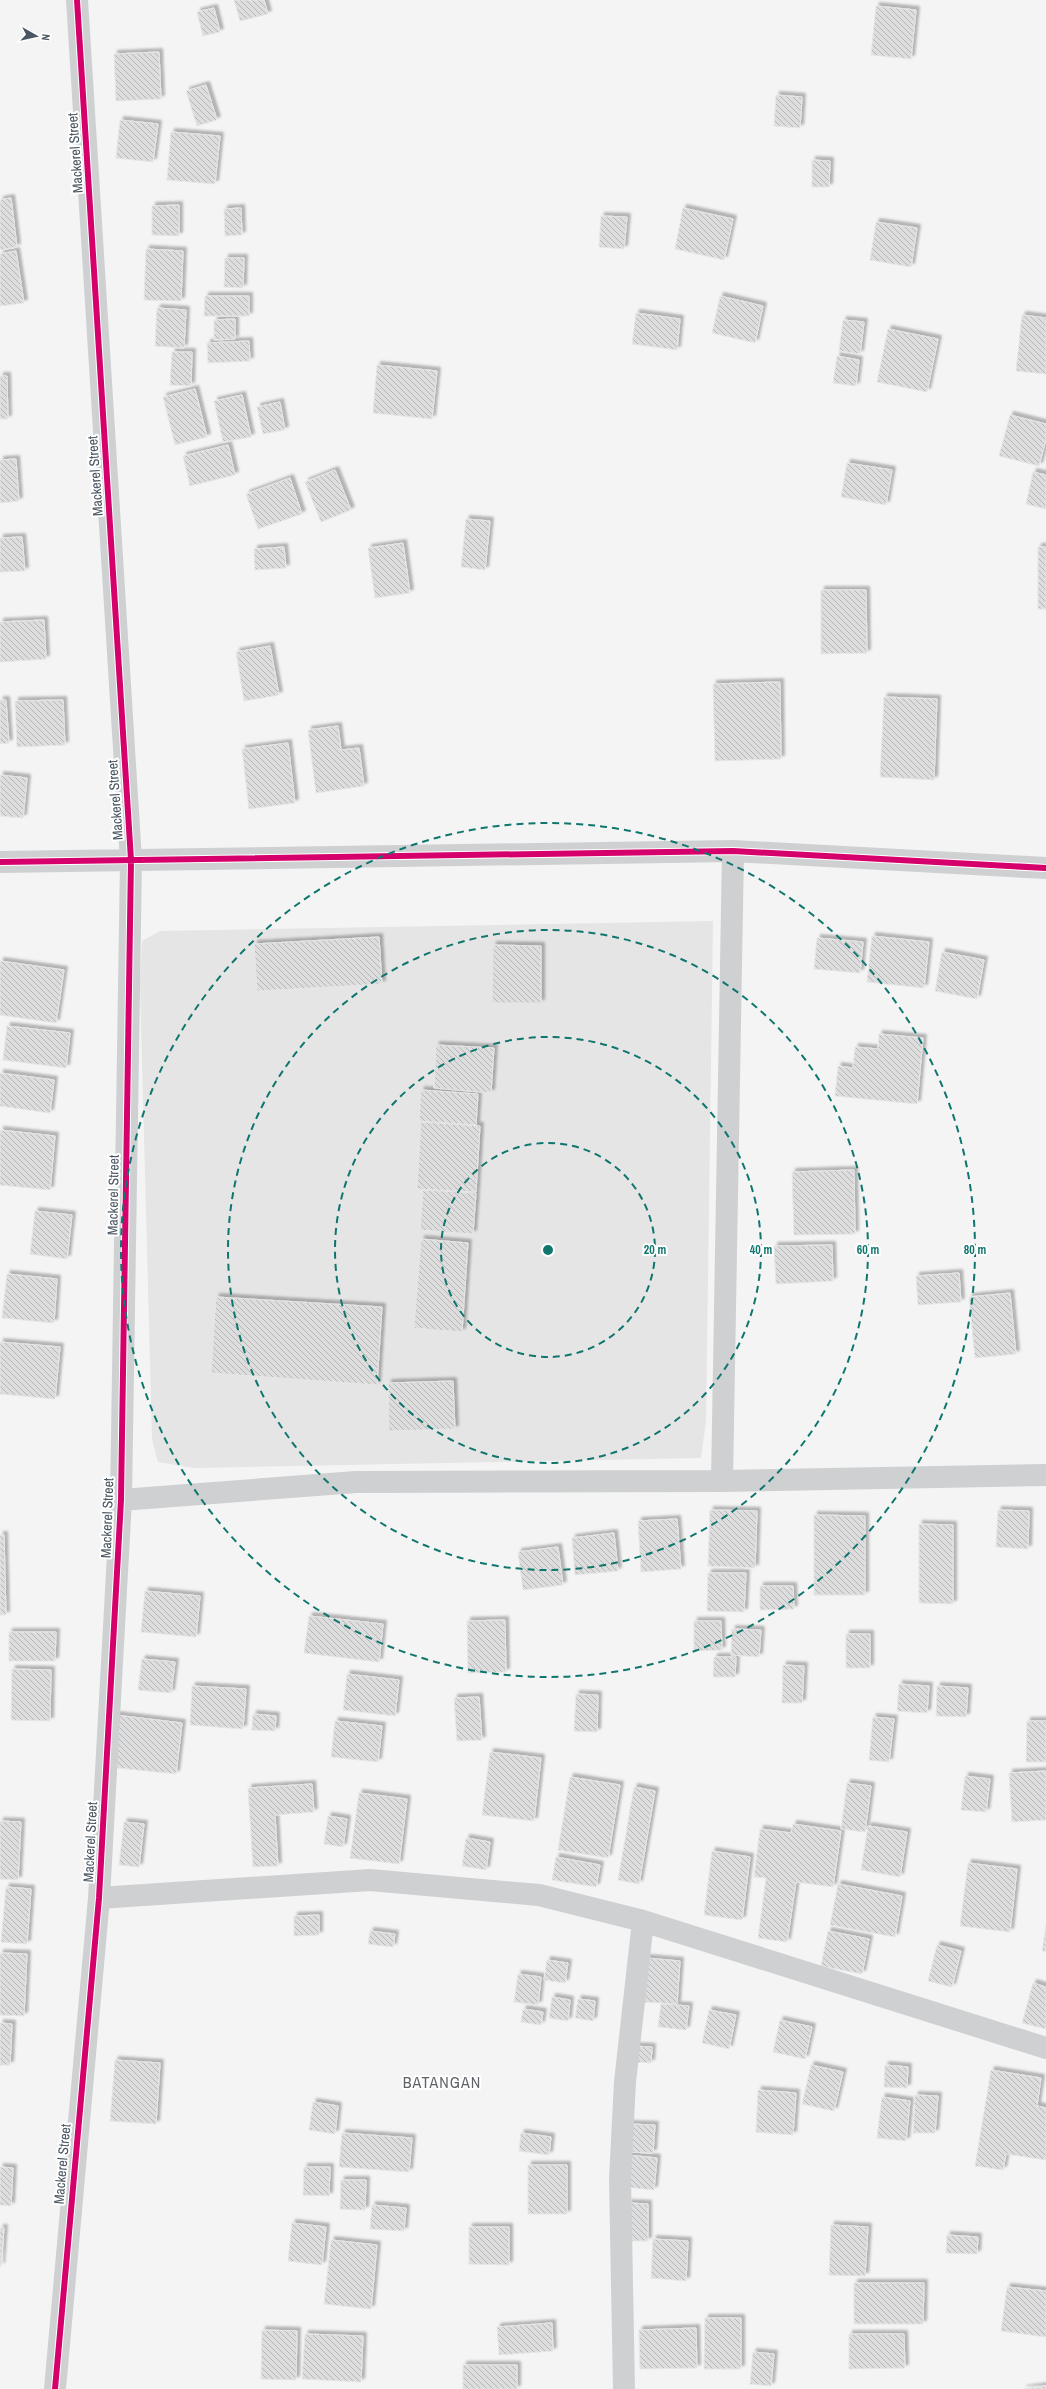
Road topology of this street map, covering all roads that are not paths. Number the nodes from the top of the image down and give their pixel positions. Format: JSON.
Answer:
{"nodes":[{"id":1,"x":78,"y":0,"type":"edge"},
{"id":2,"x":733,"y":851,"type":"junction"},
{"id":3,"x":131,"y":860,"type":"junction"},
{"id":4,"x":0,"y":862,"type":"edge"},
{"id":5,"x":1046,"y":868,"type":"edge"},
{"id":6,"x":1046,"y":1475,"type":"edge"},
{"id":7,"x":722,"y":1481,"type":"junction"},
{"id":8,"x":121,"y":1500,"type":"junction"},
{"id":9,"x":99,"y":1898,"type":"junction"},
{"id":10,"x":643,"y":1921,"type":"junction"},
{"id":11,"x":1046,"y":2048,"type":"edge"},
{"id":12,"x":55,"y":2389,"type":"edge"},
{"id":13,"x":624,"y":2389,"type":"edge"}],
"edges":[{"from":1,"to":3,"type":"street","name":"Mackerel Street"},
{"from":2,"to":3,"type":"street"},
{"from":2,"to":5,"type":"street"},
{"from":2,"to":7,"type":"street"},
{"from":3,"to":4,"type":"street"},
{"from":3,"to":8,"type":"street","name":"Mackerel Street"},
{"from":6,"to":7,"type":"street"},
{"from":7,"to":8,"type":"street"},
{"from":8,"to":9,"type":"street","name":"Mackerel Street"},
{"from":9,"to":10,"type":"street"},
{"from":9,"to":12,"type":"street","name":"Mackerel Street"},
{"from":10,"to":11,"type":"street"},
{"from":10,"to":13,"type":"street"}]}
